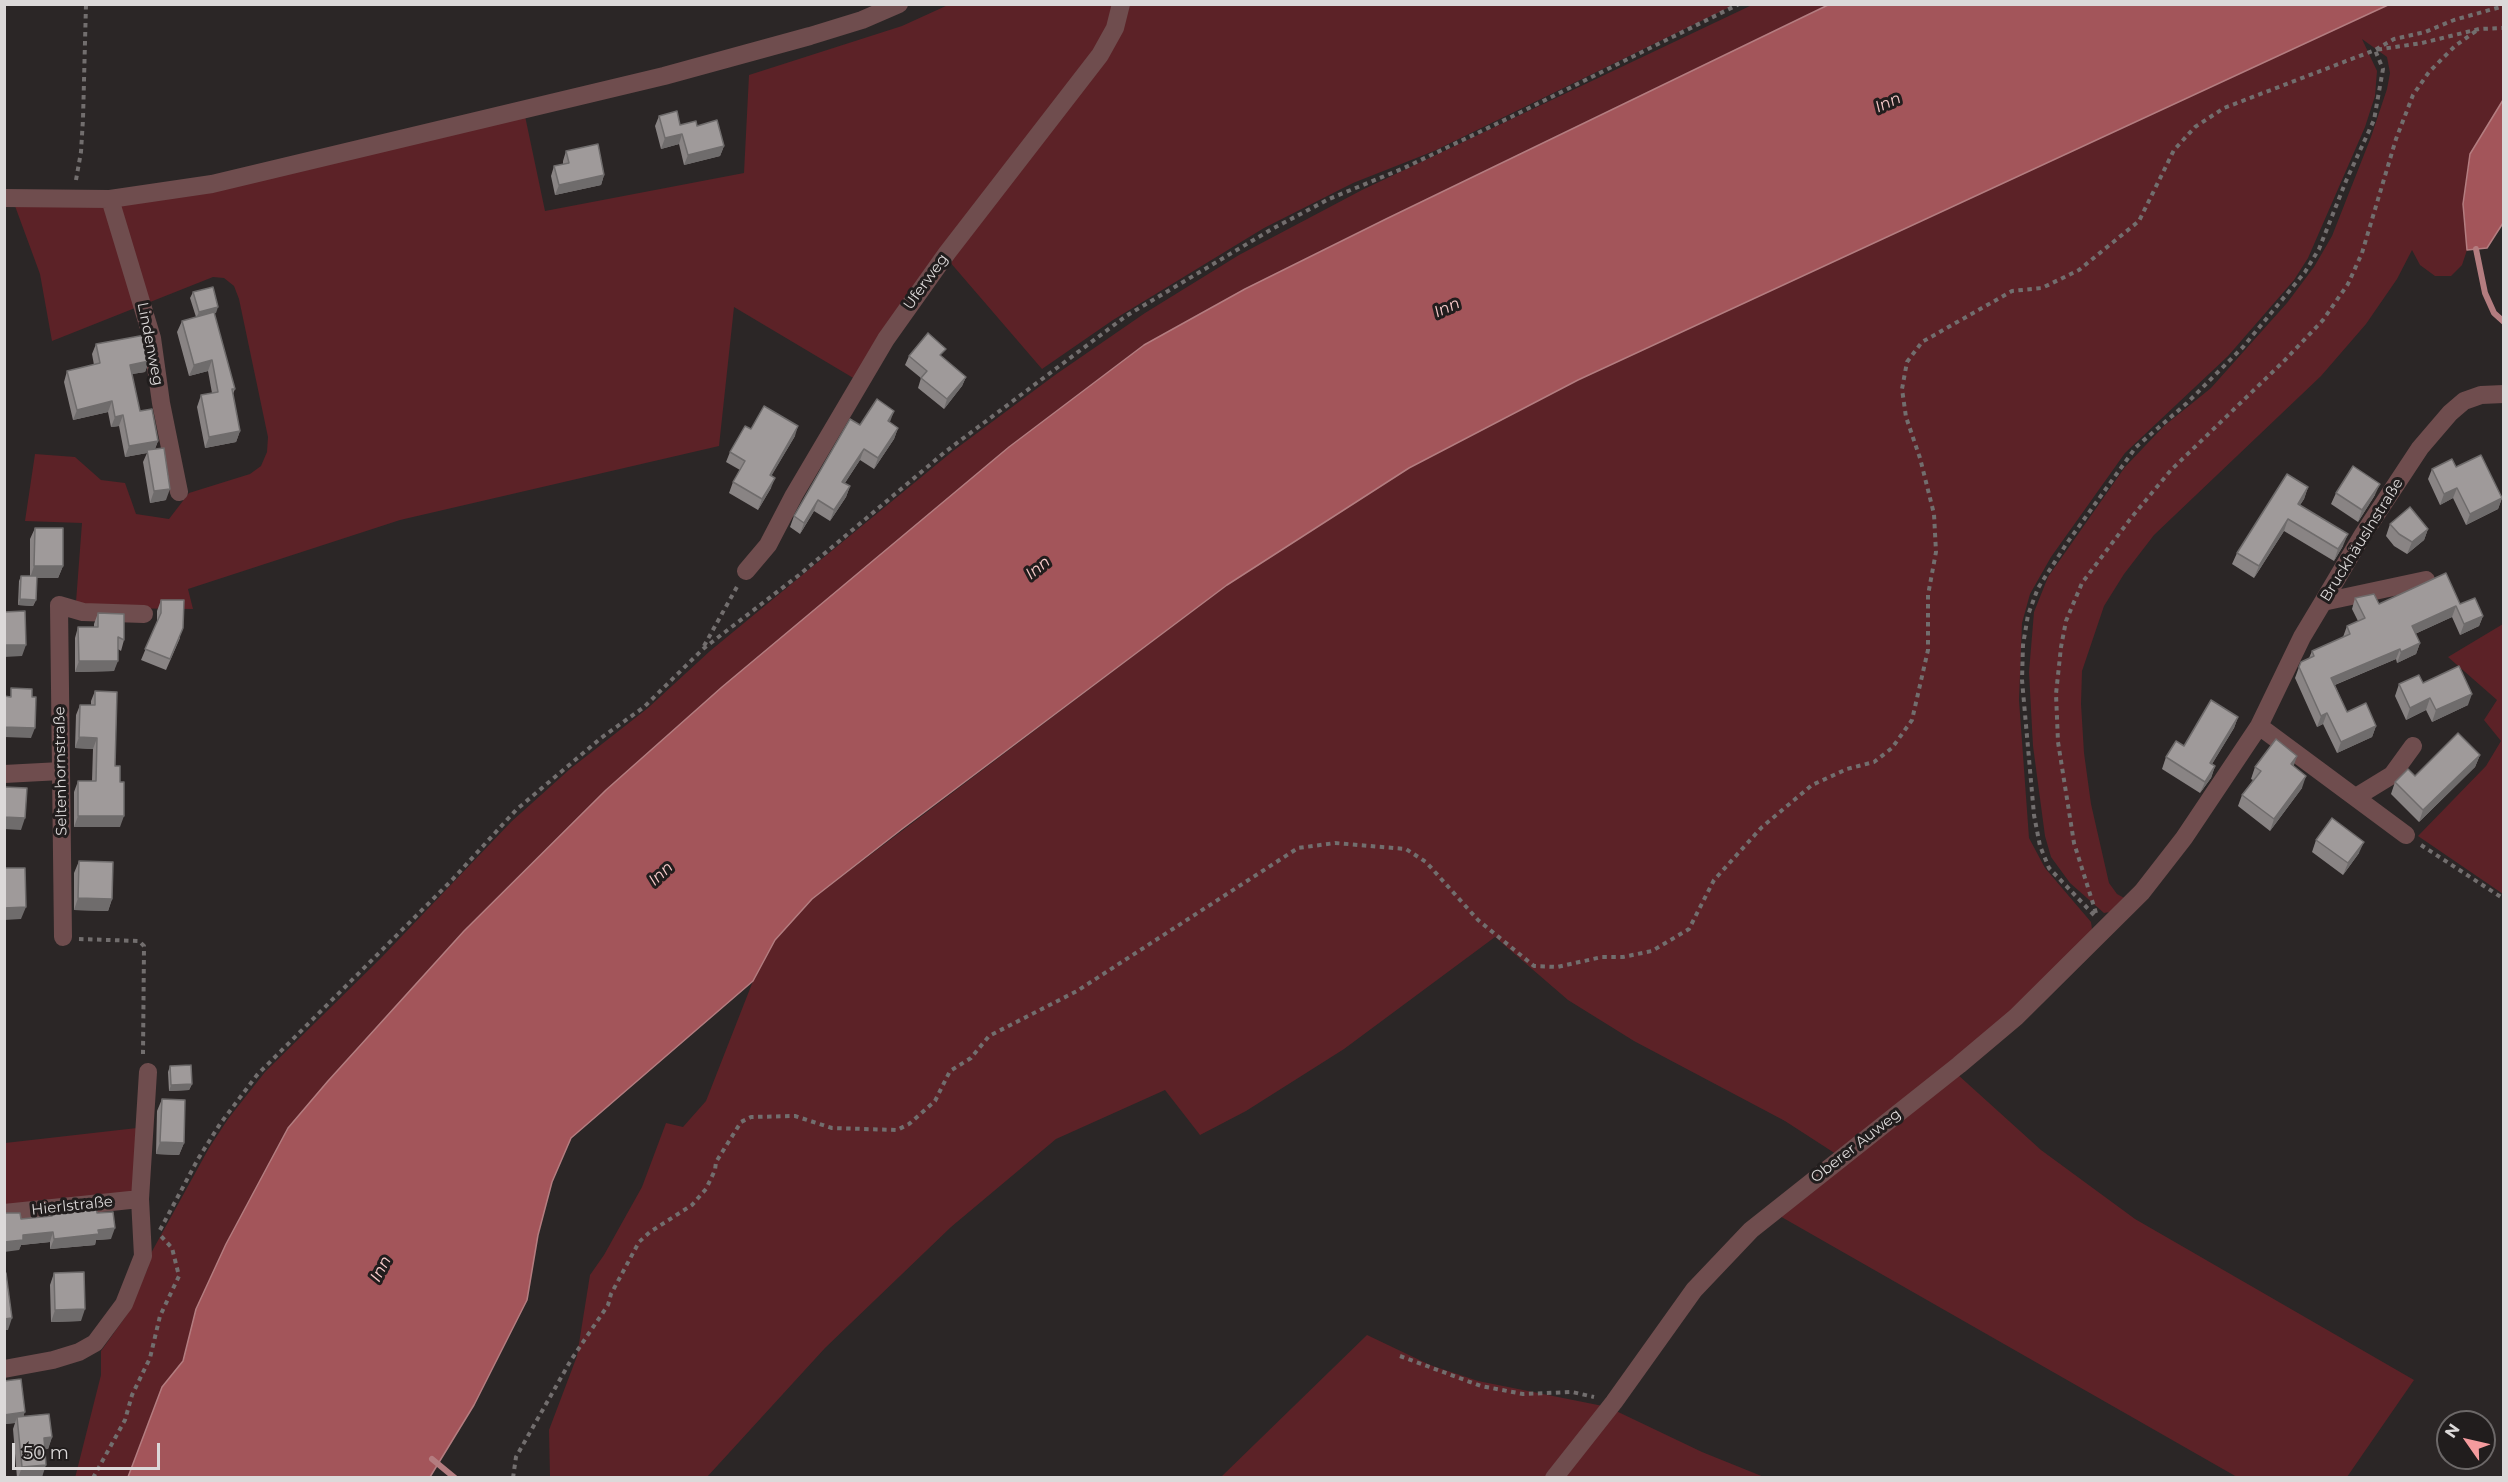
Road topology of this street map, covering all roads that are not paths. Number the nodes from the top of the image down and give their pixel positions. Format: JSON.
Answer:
{"nodes":[{"id":1,"x":899,"y":4,"type":"edge"},
{"id":2,"x":1120,"y":4,"type":"edge"},
{"id":3,"x":4,"y":198,"type":"edge"},
{"id":4,"x":110,"y":199,"type":"junction"},
{"id":5,"x":2504,"y":394,"type":"edge"},
{"id":6,"x":179,"y":492,"type":"dead end"},
{"id":7,"x":746,"y":571,"type":"road end"},
{"id":8,"x":2426,"y":580,"type":"edge"},
{"id":9,"x":2323,"y":602,"type":"junction"},
{"id":10,"x":144,"y":614,"type":"dead end"},
{"id":11,"x":2259,"y":726,"type":"junction"},
{"id":12,"x":2413,"y":746,"type":"dead end"},
{"id":13,"x":61,"y":771,"type":"junction"},
{"id":14,"x":4,"y":774,"type":"edge"},
{"id":15,"x":2356,"y":797,"type":"junction"},
{"id":16,"x":2406,"y":835,"type":"road end"},
{"id":17,"x":2184,"y":838,"type":"joint"},
{"id":18,"x":63,"y":937,"type":"road end"},
{"id":19,"x":148,"y":1072,"type":"road end"},
{"id":20,"x":140,"y":1199,"type":"junction"},
{"id":21,"x":4,"y":1213,"type":"edge"},
{"id":22,"x":4,"y":1369,"type":"edge"},
{"id":23,"x":1554,"y":1478,"type":"edge"}],
"edges":[{"from":1,"to":4,"type":"street"},
{"from":2,"to":7,"type":"street","name":"Uferweg"},
{"from":3,"to":4,"type":"street"},
{"from":4,"to":6,"type":"street","name":"Lindenweg"},
{"from":5,"to":9,"type":"street","name":"Bruckhäuslnstraße"},
{"from":8,"to":9,"type":"street"},
{"from":9,"to":11,"type":"street","name":"Bruckhäuslnstraße"},
{"from":10,"to":13,"type":"street","name":"Seltenhornstraße"},
{"from":11,"to":15,"type":"street"},
{"from":11,"to":17,"type":"street","name":"Bruckhäuslnstraße"},
{"from":12,"to":15,"type":"street"},
{"from":13,"to":14,"type":"street"},
{"from":13,"to":18,"type":"street","name":"Seltenhornstraße"},
{"from":15,"to":16,"type":"street"},
{"from":17,"to":23,"type":"street","name":"Oberer Auweg"},
{"from":19,"to":20,"type":"street"},
{"from":20,"to":21,"type":"street","name":"Hierlstraße"},
{"from":20,"to":22,"type":"street"}]}
